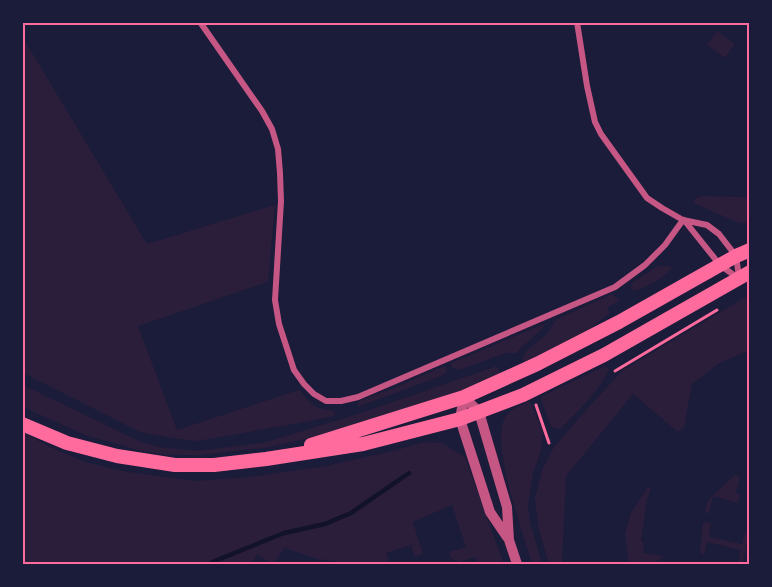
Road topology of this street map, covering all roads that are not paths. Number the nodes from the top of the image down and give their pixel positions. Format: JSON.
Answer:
{"nodes":[{"id":1,"x":200,"y":22,"type":"edge"},
{"id":2,"x":576,"y":22,"type":"edge"},
{"id":3,"x":683,"y":220,"type":"junction"},
{"id":4,"x":750,"y":250,"type":"edge"},
{"id":5,"x":736,"y":256,"type":"junction"},
{"id":6,"x":720,"y":265,"type":"junction"},
{"id":7,"x":744,"y":275,"type":"edge"},
{"id":8,"x":464,"y":396,"type":"junction"},
{"id":9,"x":479,"y":412,"type":"junction"},
{"id":10,"x":460,"y":419,"type":"junction"},
{"id":11,"x":22,"y":424,"type":"edge"},
{"id":12,"x":266,"y":459,"type":"junction"},
{"id":13,"x":509,"y":540,"type":"junction"},
{"id":14,"x":517,"y":564,"type":"edge"}],
"edges":[{"from":1,"to":3,"type":"street"},
{"from":2,"to":3,"type":"street"},
{"from":3,"to":5,"type":"street"},
{"from":3,"to":6,"type":"street"},
{"from":4,"to":5,"type":"main road"},
{"from":5,"to":6,"type":"main road"},
{"from":5,"to":7,"type":"street"},
{"from":6,"to":7,"type":"street"},
{"from":6,"to":8,"type":"main road"},
{"from":7,"to":9,"type":"main road"},
{"from":8,"to":9,"type":"street"},
{"from":8,"to":10,"type":"street"},
{"from":8,"to":12,"type":"main road"},
{"from":9,"to":10,"type":"main road"},
{"from":9,"to":13,"type":"street"},
{"from":10,"to":12,"type":"main road"},
{"from":10,"to":13,"type":"street"},
{"from":11,"to":12,"type":"main road"},
{"from":13,"to":14,"type":"street"}]}
